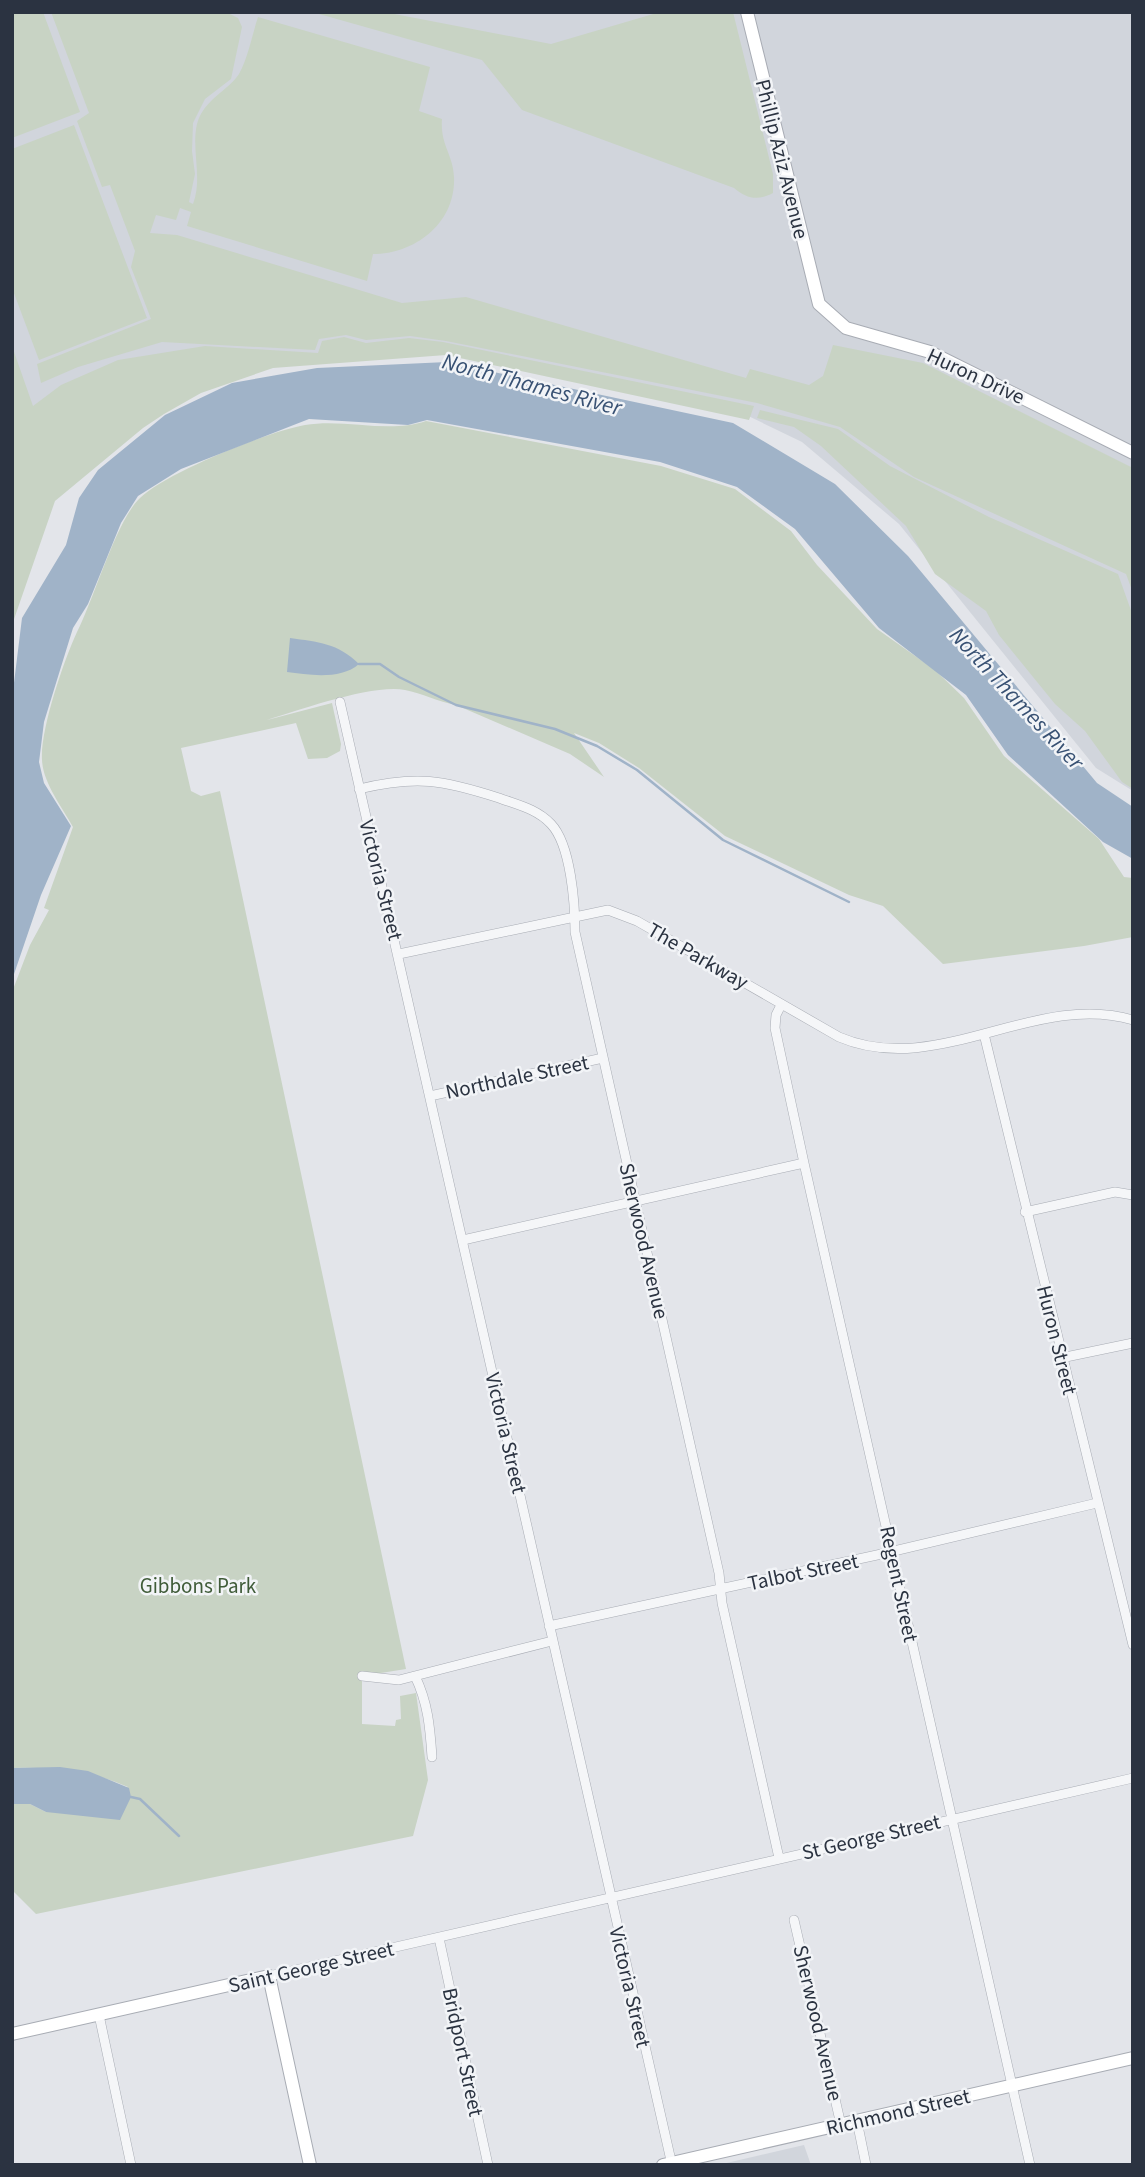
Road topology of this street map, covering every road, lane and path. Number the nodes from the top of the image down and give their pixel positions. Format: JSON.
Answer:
{"nodes":[{"id":1,"x":747,"y":12,"type":"edge"},
{"id":2,"x":819,"y":304,"type":"joint"},
{"id":3,"x":1133,"y":453,"type":"edge"},
{"id":4,"x":340,"y":702,"type":"dead end"},
{"id":5,"x":359,"y":789,"type":"junction"},
{"id":6,"x":575,"y":915,"type":"junction"},
{"id":7,"x":399,"y":954,"type":"junction"},
{"id":8,"x":782,"y":1005,"type":"junction"},
{"id":9,"x":1133,"y":1020,"type":"edge"},
{"id":10,"x":986,"y":1034,"type":"junction"},
{"id":11,"x":603,"y":1059,"type":"junction"},
{"id":12,"x":430,"y":1096,"type":"junction"},
{"id":13,"x":804,"y":1163,"type":"junction"},
{"id":14,"x":1133,"y":1195,"type":"edge"},
{"id":15,"x":635,"y":1202,"type":"junction"},
{"id":16,"x":1025,"y":1212,"type":"junction"},
{"id":17,"x":463,"y":1240,"type":"junction"},
{"id":18,"x":1133,"y":1343,"type":"edge"},
{"id":19,"x":1061,"y":1358,"type":"junction"},
{"id":20,"x":1097,"y":1503,"type":"junction"},
{"id":21,"x":892,"y":1552,"type":"junction"},
{"id":22,"x":721,"y":1590,"type":"junction"},
{"id":23,"x":549,"y":1626,"type":"junction"},
{"id":24,"x":552,"y":1641,"type":"junction"},
{"id":25,"x":1133,"y":1645,"type":"edge"},
{"id":26,"x":362,"y":1676,"type":"dead end"},
{"id":27,"x":415,"y":1676,"type":"junction"},
{"id":28,"x":432,"y":1757,"type":"dead end"},
{"id":29,"x":1133,"y":1778,"type":"edge"},
{"id":30,"x":952,"y":1819,"type":"junction"},
{"id":31,"x":779,"y":1858,"type":"junction"},
{"id":32,"x":610,"y":1897,"type":"junction"},
{"id":33,"x":794,"y":1920,"type":"dead end"},
{"id":34,"x":439,"y":1938,"type":"junction"},
{"id":35,"x":269,"y":1976,"type":"junction"},
{"id":36,"x":99,"y":2015,"type":"junction"},
{"id":37,"x":12,"y":2034,"type":"edge"},
{"id":38,"x":1133,"y":2058,"type":"edge"},
{"id":39,"x":1013,"y":2085,"type":"junction"},
{"id":40,"x":857,"y":2121,"type":"junction"},
{"id":41,"x":841,"y":2125,"type":"junction"},
{"id":42,"x":669,"y":2164,"type":"edge"},
{"id":43,"x":131,"y":2165,"type":"edge"},
{"id":44,"x":310,"y":2165,"type":"edge"},
{"id":45,"x":488,"y":2165,"type":"edge"},
{"id":46,"x":866,"y":2165,"type":"edge"},
{"id":47,"x":1030,"y":2165,"type":"edge"}],
"edges":[{"from":1,"to":2,"type":"street","name":"Phillip Aziz Avenue"},
{"from":2,"to":3,"type":"street","name":"Huron Drive"},
{"from":4,"to":5,"type":"street","name":"Victoria Street"},
{"from":5,"to":6,"type":"street","name":"Sherwood Avenue"},
{"from":5,"to":7,"type":"street","name":"Victoria Street"},
{"from":6,"to":7,"type":"street","name":"The Parkway"},
{"from":6,"to":8,"type":"street","name":"The Parkway"},
{"from":6,"to":11,"type":"street","name":"Sherwood Avenue"},
{"from":7,"to":12,"type":"street","name":"Victoria Street"},
{"from":8,"to":10,"type":"street","name":"The Parkway"},
{"from":8,"to":13,"type":"street","name":"Regent Street"},
{"from":9,"to":10,"type":"street","name":"The Parkway"},
{"from":10,"to":16,"type":"street","name":"Huron Street"},
{"from":11,"to":12,"type":"street","name":"Northdale Street"},
{"from":11,"to":15,"type":"street","name":"Sherwood Avenue"},
{"from":12,"to":17,"type":"street","name":"Victoria Street"},
{"from":13,"to":15,"type":"street"},
{"from":13,"to":21,"type":"street","name":"Regent Street"},
{"from":14,"to":16,"type":"street"},
{"from":15,"to":17,"type":"street"},
{"from":15,"to":22,"type":"street","name":"Sherwood Avenue"},
{"from":16,"to":19,"type":"street","name":"Huron Street"},
{"from":17,"to":23,"type":"street","name":"Victoria Street"},
{"from":18,"to":19,"type":"street"},
{"from":19,"to":20,"type":"street","name":"Huron Street"},
{"from":20,"to":21,"type":"street","name":"Talbot Street"},
{"from":20,"to":25,"type":"street","name":"Huron Street"},
{"from":21,"to":22,"type":"street","name":"Talbot Street"},
{"from":21,"to":30,"type":"street","name":"Regent Street"},
{"from":22,"to":23,"type":"street","name":"Talbot Street"},
{"from":22,"to":31,"type":"street","name":"Sherwood Avenue"},
{"from":23,"to":24,"type":"street","name":"Victoria Street"},
{"from":24,"to":27,"type":"street"},
{"from":24,"to":32,"type":"street","name":"Victoria Street"},
{"from":26,"to":27,"type":"street"},
{"from":27,"to":28,"type":"street"},
{"from":29,"to":30,"type":"street","name":"St George Street"},
{"from":30,"to":31,"type":"street","name":"St George Street"},
{"from":30,"to":39,"type":"street","name":"Regent Street"},
{"from":31,"to":32,"type":"street","name":"St George Street"},
{"from":32,"to":34,"type":"street","name":"Saint George Street"},
{"from":32,"to":42,"type":"street","name":"Victoria Street"},
{"from":33,"to":41,"type":"street","name":"Sherwood Avenue"},
{"from":34,"to":35,"type":"street","name":"Saint George Street"},
{"from":34,"to":45,"type":"street","name":"Bridport Street"},
{"from":35,"to":36,"type":"street","name":"Saint George Street"},
{"from":35,"to":44,"type":"street"},
{"from":36,"to":37,"type":"street","name":"Saint George Street"},
{"from":36,"to":43,"type":"street"},
{"from":38,"to":39,"type":"street","name":"Richmond Street"},
{"from":39,"to":40,"type":"street","name":"Richmond Street"},
{"from":39,"to":47,"type":"street","name":"Regent Street"},
{"from":40,"to":41,"type":"street","name":"Richmond Street"},
{"from":40,"to":46,"type":"street","name":"Sherwood Avenue"},
{"from":41,"to":42,"type":"street","name":"Richmond Street"}]}
